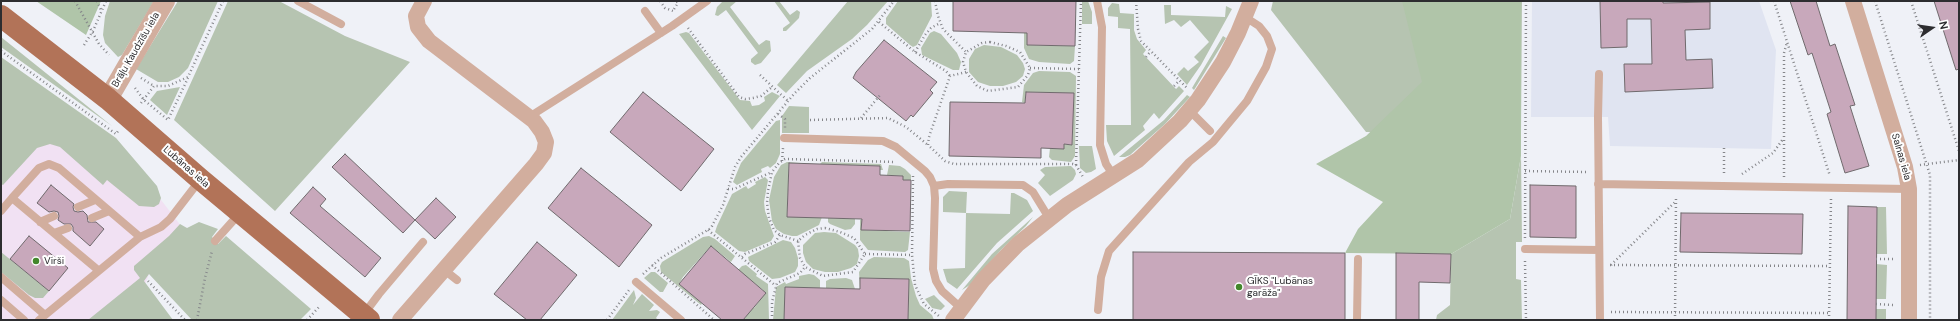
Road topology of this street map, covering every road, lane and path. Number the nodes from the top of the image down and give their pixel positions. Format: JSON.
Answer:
{"nodes":[{"id":1,"x":75,"y":1,"type":"edge"},
{"id":2,"x":97,"y":1,"type":"edge"},
{"id":3,"x":106,"y":1,"type":"edge"},
{"id":4,"x":165,"y":1,"type":"edge"},
{"id":5,"x":223,"y":1,"type":"edge"},
{"id":6,"x":298,"y":1,"type":"edge"},
{"id":7,"x":424,"y":1,"type":"edge"},
{"id":8,"x":676,"y":1,"type":"edge"},
{"id":9,"x":707,"y":1,"type":"edge"},
{"id":10,"x":894,"y":1,"type":"edge"},
{"id":11,"x":935,"y":1,"type":"edge"},
{"id":12,"x":1081,"y":1,"type":"edge"},
{"id":13,"x":1097,"y":1,"type":"edge"},
{"id":14,"x":1136,"y":1,"type":"edge"},
{"id":15,"x":1526,"y":1,"type":"edge"},
{"id":16,"x":1774,"y":1,"type":"edge"},
{"id":17,"x":1853,"y":1,"type":"edge"},
{"id":18,"x":1911,"y":1,"type":"edge"},
{"id":19,"x":1246,"y":6,"type":"edge"},
{"id":20,"x":101,"y":10,"type":"junction"},
{"id":21,"x":645,"y":11,"type":"dead end"},
{"id":22,"x":673,"y":11,"type":"dead end"},
{"id":23,"x":1,"y":16,"type":"edge"},
{"id":24,"x":879,"y":22,"type":"junction"},
{"id":25,"x":940,"y":23,"type":"junction"},
{"id":26,"x":341,"y":24,"type":"dead end"},
{"id":27,"x":687,"y":26,"type":"dead end"},
{"id":28,"x":93,"y":32,"type":"junction"},
{"id":29,"x":661,"y":33,"type":"junction"},
{"id":30,"x":1787,"y":42,"type":"junction"},
{"id":31,"x":84,"y":45,"type":"dead end"},
{"id":32,"x":1151,"y":51,"type":"junction"},
{"id":33,"x":1,"y":52,"type":"edge"},
{"id":34,"x":915,"y":52,"type":"junction"},
{"id":35,"x":966,"y":52,"type":"junction"},
{"id":36,"x":109,"y":55,"type":"dead end"},
{"id":37,"x":1146,"y":57,"type":"dead end"},
{"id":38,"x":1030,"y":68,"type":"junction"},
{"id":39,"x":1079,"y":69,"type":"junction"},
{"id":40,"x":966,"y":72,"type":"junction"},
{"id":41,"x":1599,"y":74,"type":"dead end"},
{"id":42,"x":760,"y":75,"type":"dead end"},
{"id":43,"x":950,"y":76,"type":"junction"},
{"id":44,"x":188,"y":77,"type":"junction"},
{"id":45,"x":136,"y":78,"type":"dead end"},
{"id":46,"x":1179,"y":81,"type":"junction"},
{"id":47,"x":135,"y":85,"type":"dead end"},
{"id":48,"x":154,"y":86,"type":"junction"},
{"id":49,"x":1174,"y":86,"type":"dead end"},
{"id":50,"x":772,"y":87,"type":"junction"},
{"id":51,"x":881,"y":94,"type":"dead end"},
{"id":52,"x":108,"y":99,"type":"junction"},
{"id":53,"x":144,"y":100,"type":"junction"},
{"id":54,"x":788,"y":101,"type":"junction"},
{"id":55,"x":140,"y":104,"type":"dead end"},
{"id":56,"x":1193,"y":105,"type":"junction"},
{"id":57,"x":529,"y":117,"type":"junction"},
{"id":58,"x":861,"y":118,"type":"junction"},
{"id":59,"x":810,"y":120,"type":"dead end"},
{"id":60,"x":119,"y":131,"type":"dead end"},
{"id":61,"x":1210,"y":131,"type":"dead end"},
{"id":62,"x":784,"y":138,"type":"dead end"},
{"id":63,"x":1784,"y":139,"type":"junction"},
{"id":64,"x":928,"y":145,"type":"junction"},
{"id":65,"x":1724,"y":148,"type":"dead end"},
{"id":66,"x":1959,"y":151,"type":"edge"},
{"id":67,"x":1959,"y":160,"type":"edge"},
{"id":68,"x":899,"y":163,"type":"dead end"},
{"id":69,"x":1076,"y":165,"type":"junction"},
{"id":70,"x":1904,"y":167,"type":"junction"},
{"id":71,"x":1525,"y":170,"type":"junction"},
{"id":72,"x":911,"y":171,"type":"dead end"},
{"id":73,"x":772,"y":172,"type":"junction"},
{"id":74,"x":1598,"y":172,"type":"junction"},
{"id":75,"x":1739,"y":175,"type":"dead end"},
{"id":76,"x":1114,"y":176,"type":"junction"},
{"id":77,"x":200,"y":180,"type":"junction"},
{"id":78,"x":1598,"y":184,"type":"junction"},
{"id":79,"x":934,"y":186,"type":"junction"},
{"id":80,"x":1724,"y":186,"type":"junction"},
{"id":81,"x":1784,"y":187,"type":"junction"},
{"id":82,"x":1831,"y":188,"type":"junction"},
{"id":83,"x":728,"y":189,"type":"junction"},
{"id":84,"x":1909,"y":189,"type":"junction"},
{"id":85,"x":1090,"y":190,"type":"junction"},
{"id":86,"x":1676,"y":196,"type":"dead end"},
{"id":87,"x":12,"y":198,"type":"junction"},
{"id":88,"x":94,"y":200,"type":"junction"},
{"id":89,"x":1676,"y":200,"type":"junction"},
{"id":90,"x":78,"y":207,"type":"dead end"},
{"id":91,"x":1,"y":211,"type":"edge"},
{"id":92,"x":109,"y":212,"type":"junction"},
{"id":93,"x":240,"y":213,"type":"junction"},
{"id":94,"x":54,"y":216,"type":"dead end"},
{"id":95,"x":92,"y":218,"type":"dead end"},
{"id":96,"x":1049,"y":218,"type":"junction"},
{"id":97,"x":40,"y":222,"type":"junction"},
{"id":98,"x":68,"y":228,"type":"dead end"},
{"id":99,"x":708,"y":230,"type":"junction"},
{"id":100,"x":54,"y":233,"type":"junction"},
{"id":101,"x":780,"y":235,"type":"junction"},
{"id":102,"x":140,"y":237,"type":"junction"},
{"id":103,"x":215,"y":241,"type":"joint"},
{"id":104,"x":798,"y":241,"type":"junction"},
{"id":105,"x":423,"y":242,"type":"dead end"},
{"id":106,"x":1525,"y":249,"type":"junction"},
{"id":107,"x":1599,"y":250,"type":"junction"},
{"id":108,"x":865,"y":254,"type":"junction"},
{"id":109,"x":912,"y":255,"type":"junction"},
{"id":110,"x":742,"y":257,"type":"junction"},
{"id":111,"x":1358,"y":259,"type":"dead end"},
{"id":112,"x":1876,"y":259,"type":"dead end"},
{"id":113,"x":1898,"y":259,"type":"dead end"},
{"id":114,"x":652,"y":265,"type":"junction"},
{"id":115,"x":1675,"y":266,"type":"junction"},
{"id":116,"x":1830,"y":266,"type":"junction"},
{"id":117,"x":805,"y":267,"type":"junction"},
{"id":118,"x":443,"y":269,"type":"junction"},
{"id":119,"x":98,"y":270,"type":"junction"},
{"id":120,"x":1,"y":277,"type":"edge"},
{"id":121,"x":457,"y":280,"type":"dead end"},
{"id":122,"x":148,"y":281,"type":"dead end"},
{"id":123,"x":636,"y":282,"type":"junction"},
{"id":124,"x":776,"y":286,"type":"junction"},
{"id":125,"x":1,"y":300,"type":"edge"},
{"id":126,"x":1876,"y":304,"type":"dead end"},
{"id":127,"x":1898,"y":305,"type":"dead end"},
{"id":128,"x":319,"y":307,"type":"dead end"},
{"id":129,"x":1098,"y":310,"type":"dead end"},
{"id":130,"x":1608,"y":312,"type":"dead end"},
{"id":131,"x":1675,"y":312,"type":"junction"},
{"id":132,"x":1830,"y":313,"type":"junction"},
{"id":133,"x":951,"y":315,"type":"edge"},
{"id":134,"x":366,"y":317,"type":"edge"},
{"id":135,"x":42,"y":318,"type":"edge"},
{"id":136,"x":24,"y":320,"type":"edge"},
{"id":137,"x":185,"y":320,"type":"edge"},
{"id":138,"x":197,"y":320,"type":"edge"},
{"id":139,"x":307,"y":320,"type":"edge"},
{"id":140,"x":400,"y":320,"type":"edge"},
{"id":141,"x":607,"y":320,"type":"edge"},
{"id":142,"x":681,"y":320,"type":"edge"},
{"id":143,"x":714,"y":320,"type":"edge"},
{"id":144,"x":772,"y":320,"type":"edge"},
{"id":145,"x":1357,"y":320,"type":"edge"},
{"id":146,"x":1526,"y":320,"type":"edge"},
{"id":147,"x":1600,"y":320,"type":"edge"},
{"id":148,"x":1675,"y":320,"type":"edge"},
{"id":149,"x":1829,"y":320,"type":"edge"},
{"id":150,"x":1909,"y":320,"type":"edge"}],
"edges":[{"from":1,"to":28,"type":"path"},
{"from":2,"to":20,"type":"path"},
{"from":3,"to":20,"type":"path"},
{"from":4,"to":52,"type":"street","name":"Brāļu Kaudzīšu iela"},
{"from":5,"to":44,"type":"path"},
{"from":6,"to":26,"type":"lane"},
{"from":7,"to":57,"type":"street"},
{"from":8,"to":22,"type":"path"},
{"from":9,"to":29,"type":"lane"},
{"from":10,"to":24,"type":"path"},
{"from":11,"to":25,"type":"path"},
{"from":12,"to":39,"type":"path"},
{"from":13,"to":76,"type":"lane"},
{"from":14,"to":32,"type":"path"},
{"from":15,"to":71,"type":"path"},
{"from":16,"to":30,"type":"path"},
{"from":17,"to":70,"type":"street","name":"Salnas iela"},
{"from":18,"to":66,"type":"path"},
{"from":19,"to":56,"type":"street"},
{"from":19,"to":129,"type":"lane"},
{"from":20,"to":28,"type":"path"},
{"from":21,"to":29,"type":"lane"},
{"from":23,"to":52,"type":"main road","name":"Lubānas iela"},
{"from":24,"to":34,"type":"path"},
{"from":24,"to":54,"type":"path"},
{"from":25,"to":34,"type":"path"},
{"from":25,"to":35,"type":"path"},
{"from":27,"to":50,"type":"path"},
{"from":28,"to":31,"type":"path"},
{"from":28,"to":36,"type":"path"},
{"from":29,"to":57,"type":"lane"},
{"from":30,"to":63,"type":"path"},
{"from":30,"to":82,"type":"path"},
{"from":32,"to":37,"type":"path"},
{"from":32,"to":46,"type":"path"},
{"from":33,"to":60,"type":"path"},
{"from":34,"to":43,"type":"path"},
{"from":35,"to":38,"type":"path"},
{"from":35,"to":40,"type":"path"},
{"from":38,"to":39,"type":"path"},
{"from":38,"to":40,"type":"path"},
{"from":39,"to":69,"type":"path"},
{"from":40,"to":43,"type":"path"},
{"from":41,"to":74,"type":"lane"},
{"from":42,"to":50,"type":"path"},
{"from":43,"to":64,"type":"path"},
{"from":44,"to":48,"type":"path"},
{"from":44,"to":53,"type":"path"},
{"from":45,"to":48,"type":"path"},
{"from":46,"to":49,"type":"path"},
{"from":46,"to":56,"type":"path"},
{"from":47,"to":53,"type":"path"},
{"from":48,"to":53,"type":"path"},
{"from":50,"to":54,"type":"path"},
{"from":51,"to":58,"type":"path"},
{"from":52,"to":77,"type":"main road","name":"Lubānas iela"},
{"from":53,"to":55,"type":"path"},
{"from":54,"to":83,"type":"path"},
{"from":56,"to":61,"type":"lane"},
{"from":56,"to":76,"type":"street"},
{"from":57,"to":118,"type":"street"},
{"from":58,"to":59,"type":"path"},
{"from":58,"to":64,"type":"path"},
{"from":62,"to":79,"type":"lane"},
{"from":63,"to":75,"type":"path"},
{"from":63,"to":81,"type":"path"},
{"from":64,"to":69,"type":"path"},
{"from":65,"to":80,"type":"path"},
{"from":67,"to":70,"type":"path"},
{"from":68,"to":73,"type":"path"},
{"from":69,"to":85,"type":"path"},
{"from":70,"to":84,"type":"street","name":"Salnas iela"},
{"from":71,"to":74,"type":"path"},
{"from":71,"to":106,"type":"path"},
{"from":72,"to":109,"type":"path"},
{"from":73,"to":83,"type":"path"},
{"from":73,"to":101,"type":"path"},
{"from":74,"to":78,"type":"lane"},
{"from":76,"to":85,"type":"street"},
{"from":77,"to":93,"type":"main road","name":"Lubānas iela"},
{"from":77,"to":102,"type":"lane"},
{"from":78,"to":80,"type":"lane"},
{"from":78,"to":107,"type":"lane"},
{"from":79,"to":96,"type":"lane"},
{"from":79,"to":133,"type":"lane"},
{"from":80,"to":81,"type":"lane"},
{"from":81,"to":82,"type":"lane"},
{"from":82,"to":84,"type":"lane"},
{"from":82,"to":116,"type":"path"},
{"from":83,"to":99,"type":"path"},
{"from":84,"to":150,"type":"street","name":"Salnas iela"},
{"from":85,"to":96,"type":"street"},
{"from":86,"to":89,"type":"path"},
{"from":87,"to":88,"type":"lane"},
{"from":87,"to":91,"type":"lane"},
{"from":87,"to":97,"type":"lane"},
{"from":88,"to":90,"type":"lane"},
{"from":88,"to":92,"type":"lane"},
{"from":89,"to":115,"type":"path"},
{"from":89,"to":115,"type":"path"},
{"from":92,"to":95,"type":"lane"},
{"from":92,"to":102,"type":"lane"},
{"from":93,"to":103,"type":"lane"},
{"from":93,"to":134,"type":"main road","name":"Lubānas iela"},
{"from":94,"to":97,"type":"lane"},
{"from":96,"to":133,"type":"street"},
{"from":97,"to":100,"type":"lane"},
{"from":98,"to":100,"type":"lane"},
{"from":99,"to":110,"type":"path"},
{"from":99,"to":114,"type":"path"},
{"from":100,"to":119,"type":"lane"},
{"from":101,"to":104,"type":"path"},
{"from":101,"to":110,"type":"path"},
{"from":102,"to":119,"type":"lane"},
{"from":103,"to":138,"type":"path"},
{"from":104,"to":108,"type":"path"},
{"from":104,"to":117,"type":"path"},
{"from":105,"to":134,"type":"lane"},
{"from":106,"to":107,"type":"lane"},
{"from":106,"to":146,"type":"path"},
{"from":107,"to":147,"type":"lane"},
{"from":108,"to":109,"type":"path"},
{"from":108,"to":117,"type":"path"},
{"from":109,"to":133,"type":"path"},
{"from":110,"to":124,"type":"path"},
{"from":111,"to":145,"type":"lane"},
{"from":112,"to":113,"type":"path"},
{"from":114,"to":123,"type":"path"},
{"from":114,"to":143,"type":"path"},
{"from":115,"to":116,"type":"path"},
{"from":115,"to":131,"type":"path"},
{"from":116,"to":132,"type":"path"},
{"from":117,"to":124,"type":"path"},
{"from":118,"to":121,"type":"lane"},
{"from":118,"to":140,"type":"street"},
{"from":119,"to":135,"type":"lane"},
{"from":120,"to":135,"type":"lane"},
{"from":122,"to":137,"type":"path"},
{"from":123,"to":141,"type":"path"},
{"from":123,"to":142,"type":"lane"},
{"from":124,"to":144,"type":"path"},
{"from":125,"to":136,"type":"lane"},
{"from":126,"to":127,"type":"path"},
{"from":128,"to":139,"type":"path"},
{"from":130,"to":131,"type":"path"},
{"from":131,"to":132,"type":"path"},
{"from":131,"to":148,"type":"path"},
{"from":132,"to":149,"type":"path"}]}
